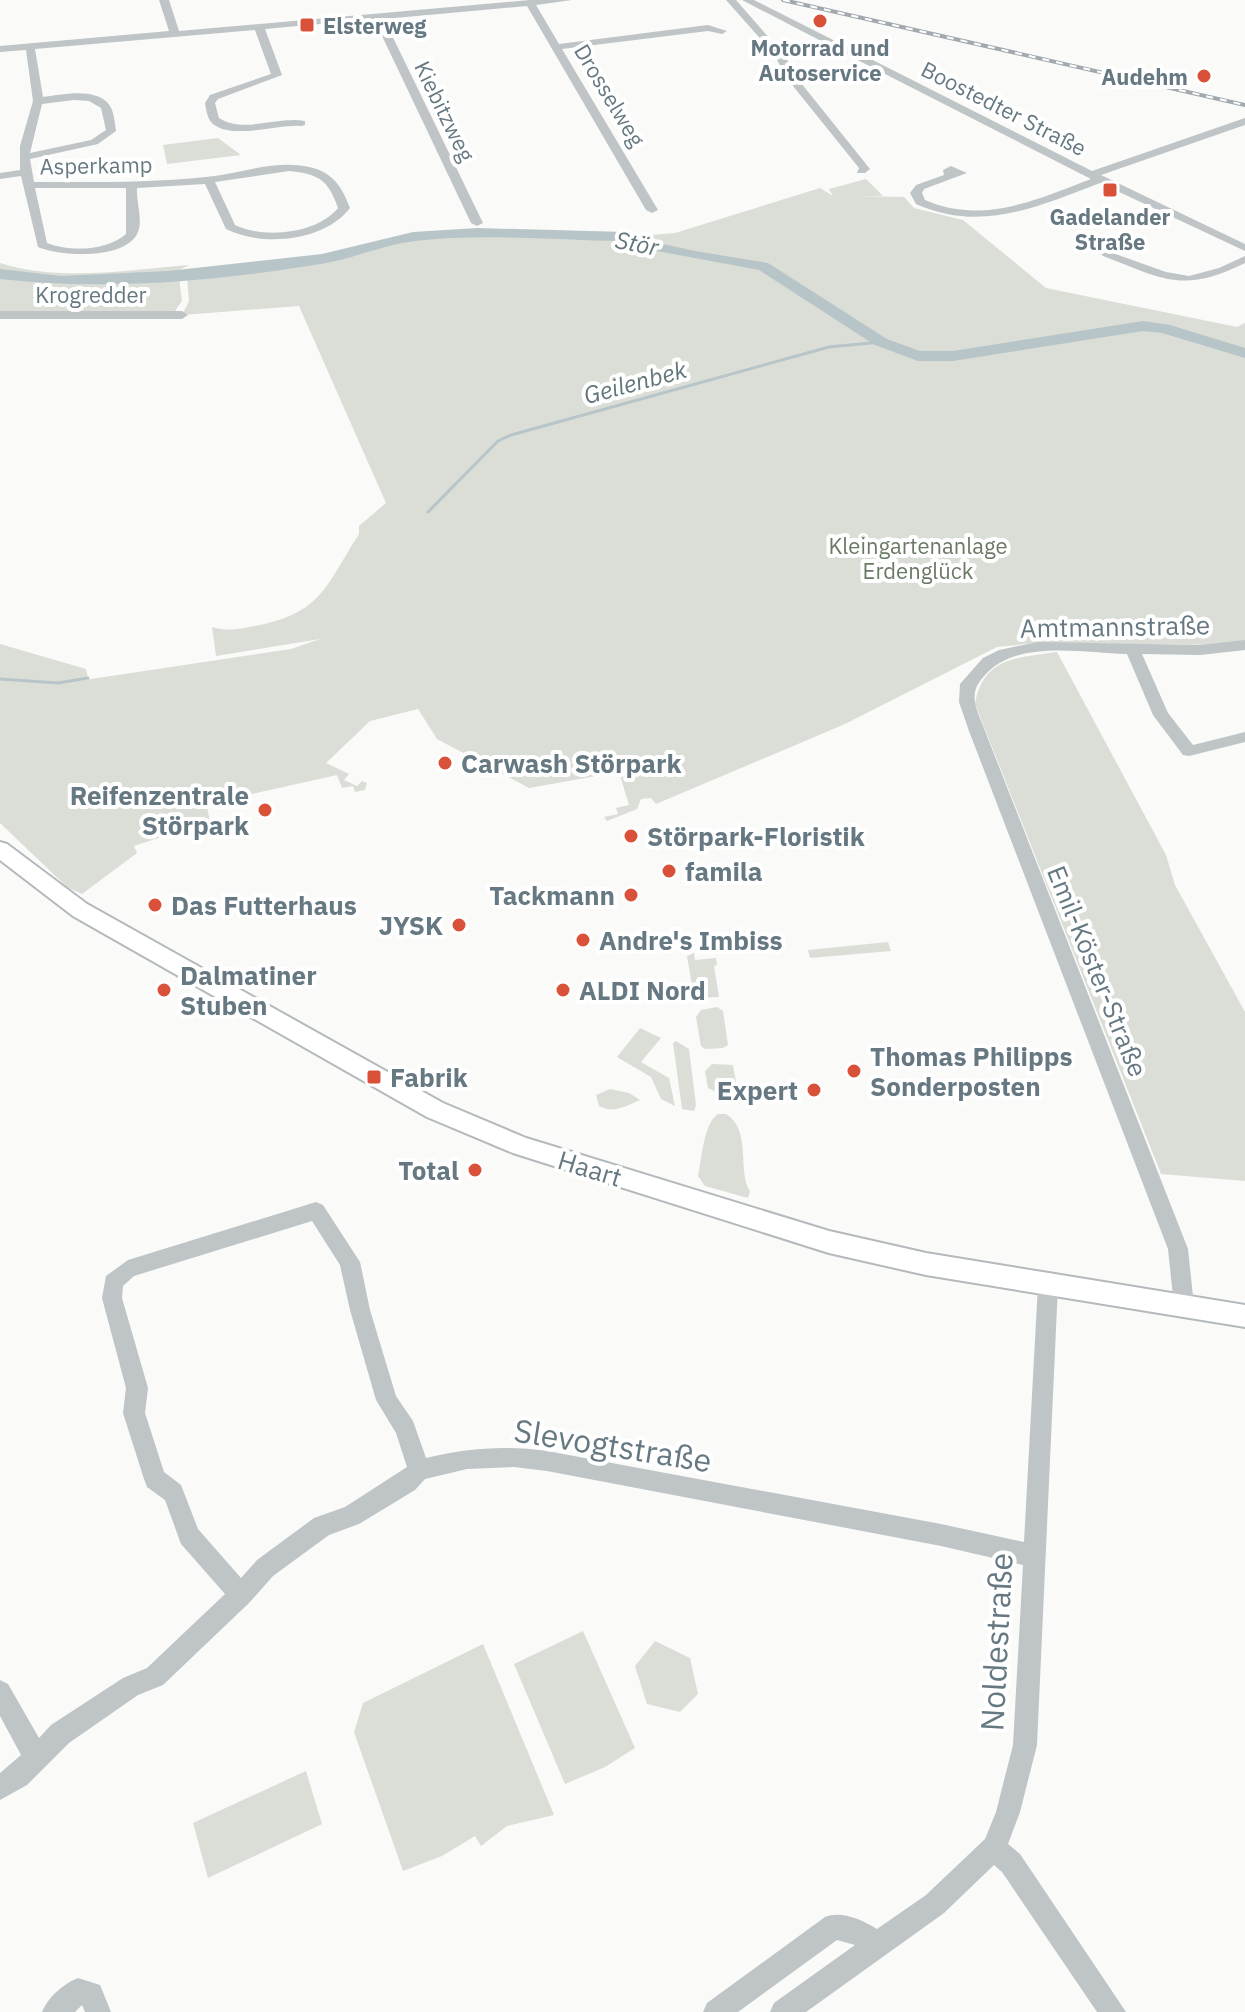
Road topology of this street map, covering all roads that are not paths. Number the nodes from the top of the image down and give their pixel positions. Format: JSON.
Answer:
{"nodes":[{"id":1,"x":164,"y":0,"type":"edge"},
{"id":2,"x":567,"y":0,"type":"edge"},
{"id":3,"x":731,"y":0,"type":"edge"},
{"id":4,"x":747,"y":0,"type":"edge"},
{"id":5,"x":530,"y":3,"type":"junction"},
{"id":6,"x":378,"y":17,"type":"junction"},
{"id":7,"x":259,"y":27,"type":"junction"},
{"id":8,"x":722,"y":31,"type":"dead end"},
{"id":9,"x":175,"y":34,"type":"junction"},
{"id":10,"x":834,"y":44,"type":"junction"},
{"id":11,"x":30,"y":47,"type":"junction"},
{"id":12,"x":557,"y":47,"type":"junction"},
{"id":13,"x":0,"y":49,"type":"edge"},
{"id":14,"x":777,"y":51,"type":"junction"},
{"id":15,"x":38,"y":101,"type":"junction"},
{"id":16,"x":1245,"y":121,"type":"edge"},
{"id":17,"x":301,"y":123,"type":"dead end"},
{"id":18,"x":24,"y":157,"type":"junction"},
{"id":19,"x":861,"y":171,"type":"dead end"},
{"id":20,"x":26,"y":172,"type":"junction"},
{"id":21,"x":951,"y":175,"type":"dead end"},
{"id":22,"x":0,"y":176,"type":"edge"},
{"id":23,"x":1096,"y":177,"type":"junction"},
{"id":24,"x":209,"y":180,"type":"junction"},
{"id":25,"x":28,"y":185,"type":"junction"},
{"id":26,"x":132,"y":185,"type":"junction"},
{"id":27,"x":652,"y":210,"type":"dead end"},
{"id":28,"x":477,"y":223,"type":"dead end"},
{"id":29,"x":1245,"y":248,"type":"edge"},
{"id":30,"x":1107,"y":254,"type":"dead end"},
{"id":31,"x":1245,"y":259,"type":"edge"},
{"id":32,"x":0,"y":315,"type":"edge"},
{"id":33,"x":182,"y":315,"type":"dead end"},
{"id":34,"x":1245,"y":645,"type":"edge"},
{"id":35,"x":1132,"y":648,"type":"junction"},
{"id":36,"x":988,"y":662,"type":"joint"},
{"id":37,"x":1245,"y":737,"type":"edge"},
{"id":38,"x":0,"y":849,"type":"edge"},
{"id":39,"x":1048,"y":1285,"type":"junction"},
{"id":40,"x":1184,"y":1306,"type":"junction"},
{"id":41,"x":1245,"y":1316,"type":"edge"},
{"id":42,"x":419,"y":1470,"type":"junction"},
{"id":43,"x":1034,"y":1556,"type":"junction"},
{"id":44,"x":241,"y":1595,"type":"junction"},
{"id":45,"x":0,"y":1692,"type":"edge"},
{"id":46,"x":36,"y":1758,"type":"junction"},
{"id":47,"x":0,"y":1788,"type":"edge"},
{"id":48,"x":994,"y":1848,"type":"junction"},
{"id":49,"x":878,"y":1945,"type":"junction"},
{"id":50,"x":55,"y":2012,"type":"edge"},
{"id":51,"x":98,"y":2012,"type":"edge"},
{"id":52,"x":716,"y":2012,"type":"edge"},
{"id":53,"x":783,"y":2012,"type":"edge"},
{"id":54,"x":1113,"y":2012,"type":"edge"}],
"edges":[{"from":1,"to":9,"type":"street"},
{"from":2,"to":5,"type":"street"},
{"from":3,"to":14,"type":"street"},
{"from":4,"to":10,"type":"street","name":"Boostedter Straße"},
{"from":5,"to":6,"type":"street"},
{"from":5,"to":12,"type":"street","name":"Drosselweg"},
{"from":6,"to":7,"type":"street"},
{"from":6,"to":28,"type":"street","name":"Kiebitzweg"},
{"from":7,"to":9,"type":"street"},
{"from":7,"to":17,"type":"street"},
{"from":8,"to":12,"type":"street"},
{"from":9,"to":11,"type":"street"},
{"from":10,"to":14,"type":"street"},
{"from":10,"to":23,"type":"street","name":"Boostedter Straße"},
{"from":11,"to":13,"type":"street"},
{"from":11,"to":15,"type":"street","name":"Asperkamp"},
{"from":12,"to":27,"type":"street","name":"Drosselweg"},
{"from":14,"to":19,"type":"street"},
{"from":15,"to":18,"type":"street","name":"Asperkamp"},
{"from":15,"to":18,"type":"street"},
{"from":16,"to":23,"type":"street"},
{"from":18,"to":20,"type":"street","name":"Asperkamp"},
{"from":20,"to":22,"type":"street"},
{"from":20,"to":25,"type":"street","name":"Asperkamp"},
{"from":21,"to":23,"type":"street"},
{"from":23,"to":29,"type":"street","name":"Boostedter Straße"},
{"from":24,"to":24,"type":"street","name":"Asperkamp"},
{"from":24,"to":26,"type":"street","name":"Asperkamp"},
{"from":25,"to":26,"type":"street","name":"Asperkamp"},
{"from":25,"to":26,"type":"street"},
{"from":30,"to":31,"type":"street"},
{"from":32,"to":33,"type":"street","name":"Krogredder"},
{"from":34,"to":35,"type":"street","name":"Amtmannstraße"},
{"from":35,"to":36,"type":"street","name":"Amtmannstraße"},
{"from":35,"to":37,"type":"street"},
{"from":36,"to":40,"type":"street","name":"Emil-Köster-Straße"},
{"from":38,"to":39,"type":"main road","name":"Haart"},
{"from":39,"to":40,"type":"main road","name":"Haart"},
{"from":39,"to":43,"type":"street","name":"Noldestraße"},
{"from":40,"to":41,"type":"main road","name":"Haart"},
{"from":42,"to":43,"type":"street","name":"Slevogtstraße"},
{"from":42,"to":44,"type":"street","name":"Slevogtstraße"},
{"from":42,"to":44,"type":"street"},
{"from":43,"to":48,"type":"street","name":"Noldestraße"},
{"from":44,"to":46,"type":"street","name":"Slevogtstraße"},
{"from":45,"to":46,"type":"street"},
{"from":46,"to":47,"type":"street","name":"Slevogtstraße"},
{"from":48,"to":49,"type":"street","name":"Noldestraße"},
{"from":48,"to":54,"type":"street"},
{"from":49,"to":52,"type":"street"},
{"from":49,"to":53,"type":"street","name":"Noldestraße"},
{"from":50,"to":51,"type":"street"}]}
